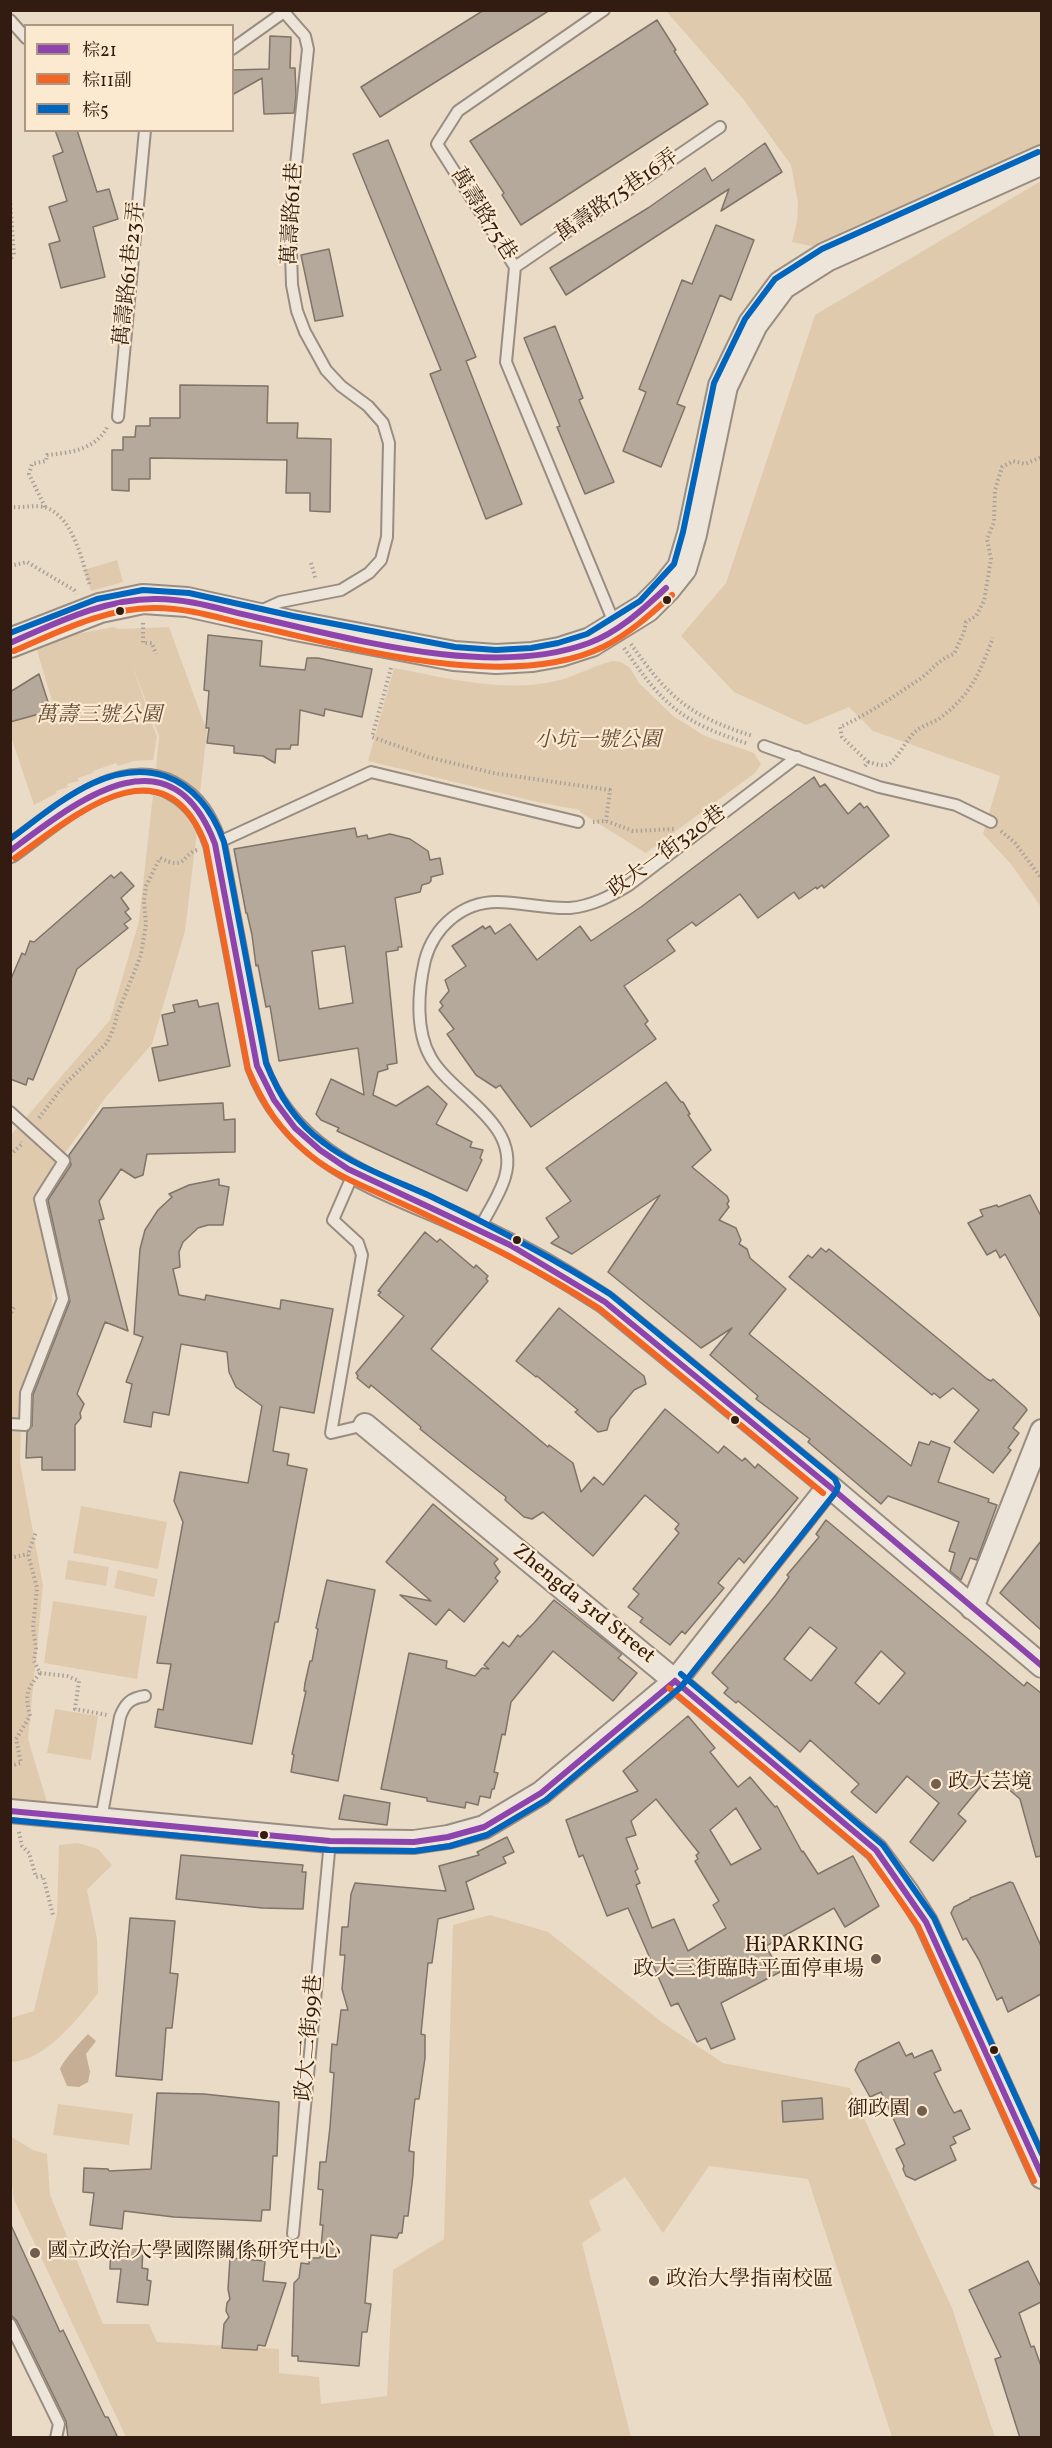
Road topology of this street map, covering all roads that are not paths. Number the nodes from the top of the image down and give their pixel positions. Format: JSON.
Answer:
{"nodes":[{"id":1,"x":604,"y":10,"type":"edge"},
{"id":2,"x":10,"y":20,"type":"edge"},
{"id":3,"x":24,"y":36,"type":"edge"},
{"id":4,"x":234,"y":48,"type":"edge"},
{"id":5,"x":720,"y":127,"type":"dead end"},
{"id":6,"x":145,"y":132,"type":"edge"},
{"id":7,"x":1041,"y":160,"type":"edge"},
{"id":8,"x":515,"y":267,"type":"junction"},
{"id":9,"x":118,"y":417,"type":"road end"},
{"id":10,"x":249,"y":616,"type":"junction"},
{"id":11,"x":623,"y":640,"type":"junction"},
{"id":12,"x":10,"y":643,"type":"edge"},
{"id":13,"x":764,"y":746,"type":"road end"},
{"id":14,"x":797,"y":758,"type":"junction"},
{"id":15,"x":578,"y":822,"type":"dead end"},
{"id":16,"x":991,"y":822,"type":"road end"},
{"id":17,"x":215,"y":844,"type":"junction"},
{"id":18,"x":10,"y":851,"type":"edge"},
{"id":19,"x":10,"y":1112,"type":"edge"},
{"id":20,"x":354,"y":1172,"type":"junction"},
{"id":21,"x":479,"y":1230,"type":"junction"},
{"id":22,"x":16,"y":1424,"type":"edge"},
{"id":23,"x":364,"y":1425,"type":"joint"},
{"id":24,"x":1041,"y":1431,"type":"edge"},
{"id":25,"x":829,"y":1486,"type":"junction"},
{"id":26,"x":972,"y":1608,"type":"junction"},
{"id":27,"x":1041,"y":1666,"type":"edge"},
{"id":28,"x":675,"y":1681,"type":"junction"},
{"id":29,"x":145,"y":1696,"type":"dead end"},
{"id":30,"x":100,"y":1819,"type":"junction"},
{"id":31,"x":14,"y":1820,"type":"edge"},
{"id":32,"x":330,"y":1841,"type":"junction"},
{"id":33,"x":1041,"y":2177,"type":"edge"},
{"id":34,"x":293,"y":2234,"type":"dead end"},
{"id":35,"x":10,"y":2324,"type":"edge"},
{"id":36,"x":56,"y":2438,"type":"edge"}],
"edges":[{"from":1,"to":8,"type":"lane","name":"萬壽路75巷"},
{"from":2,"to":3,"type":"lane"},
{"from":4,"to":10,"type":"lane","name":"萬壽路61巷"},
{"from":5,"to":8,"type":"lane","name":"萬壽路75巷16弄"},
{"from":6,"to":9,"type":"lane","name":"萬壽路61巷23弄"},
{"from":7,"to":11,"type":"street"},
{"from":8,"to":11,"type":"lane","name":"萬壽路75巷"},
{"from":10,"to":11,"type":"street"},
{"from":10,"to":12,"type":"street"},
{"from":13,"to":14,"type":"lane"},
{"from":14,"to":16,"type":"lane"},
{"from":14,"to":21,"type":"lane","name":"政大一街320巷"},
{"from":15,"to":17,"type":"lane"},
{"from":17,"to":18,"type":"street"},
{"from":17,"to":20,"type":"street"},
{"from":19,"to":22,"type":"lane"},
{"from":20,"to":21,"type":"street"},
{"from":20,"to":23,"type":"lane"},
{"from":21,"to":25,"type":"street"},
{"from":23,"to":28,"type":"street","name":"Zhengda 3rd Street"},
{"from":24,"to":26,"type":"street"},
{"from":25,"to":26,"type":"street"},
{"from":25,"to":28,"type":"street"},
{"from":26,"to":27,"type":"street"},
{"from":28,"to":32,"type":"street"},
{"from":28,"to":33,"type":"street","name":"Zhengda 3rd Street"},
{"from":29,"to":30,"type":"lane"},
{"from":30,"to":31,"type":"street"},
{"from":30,"to":32,"type":"street"},
{"from":32,"to":34,"type":"lane","name":"政大二街99巷"},
{"from":35,"to":36,"type":"lane"}]}
